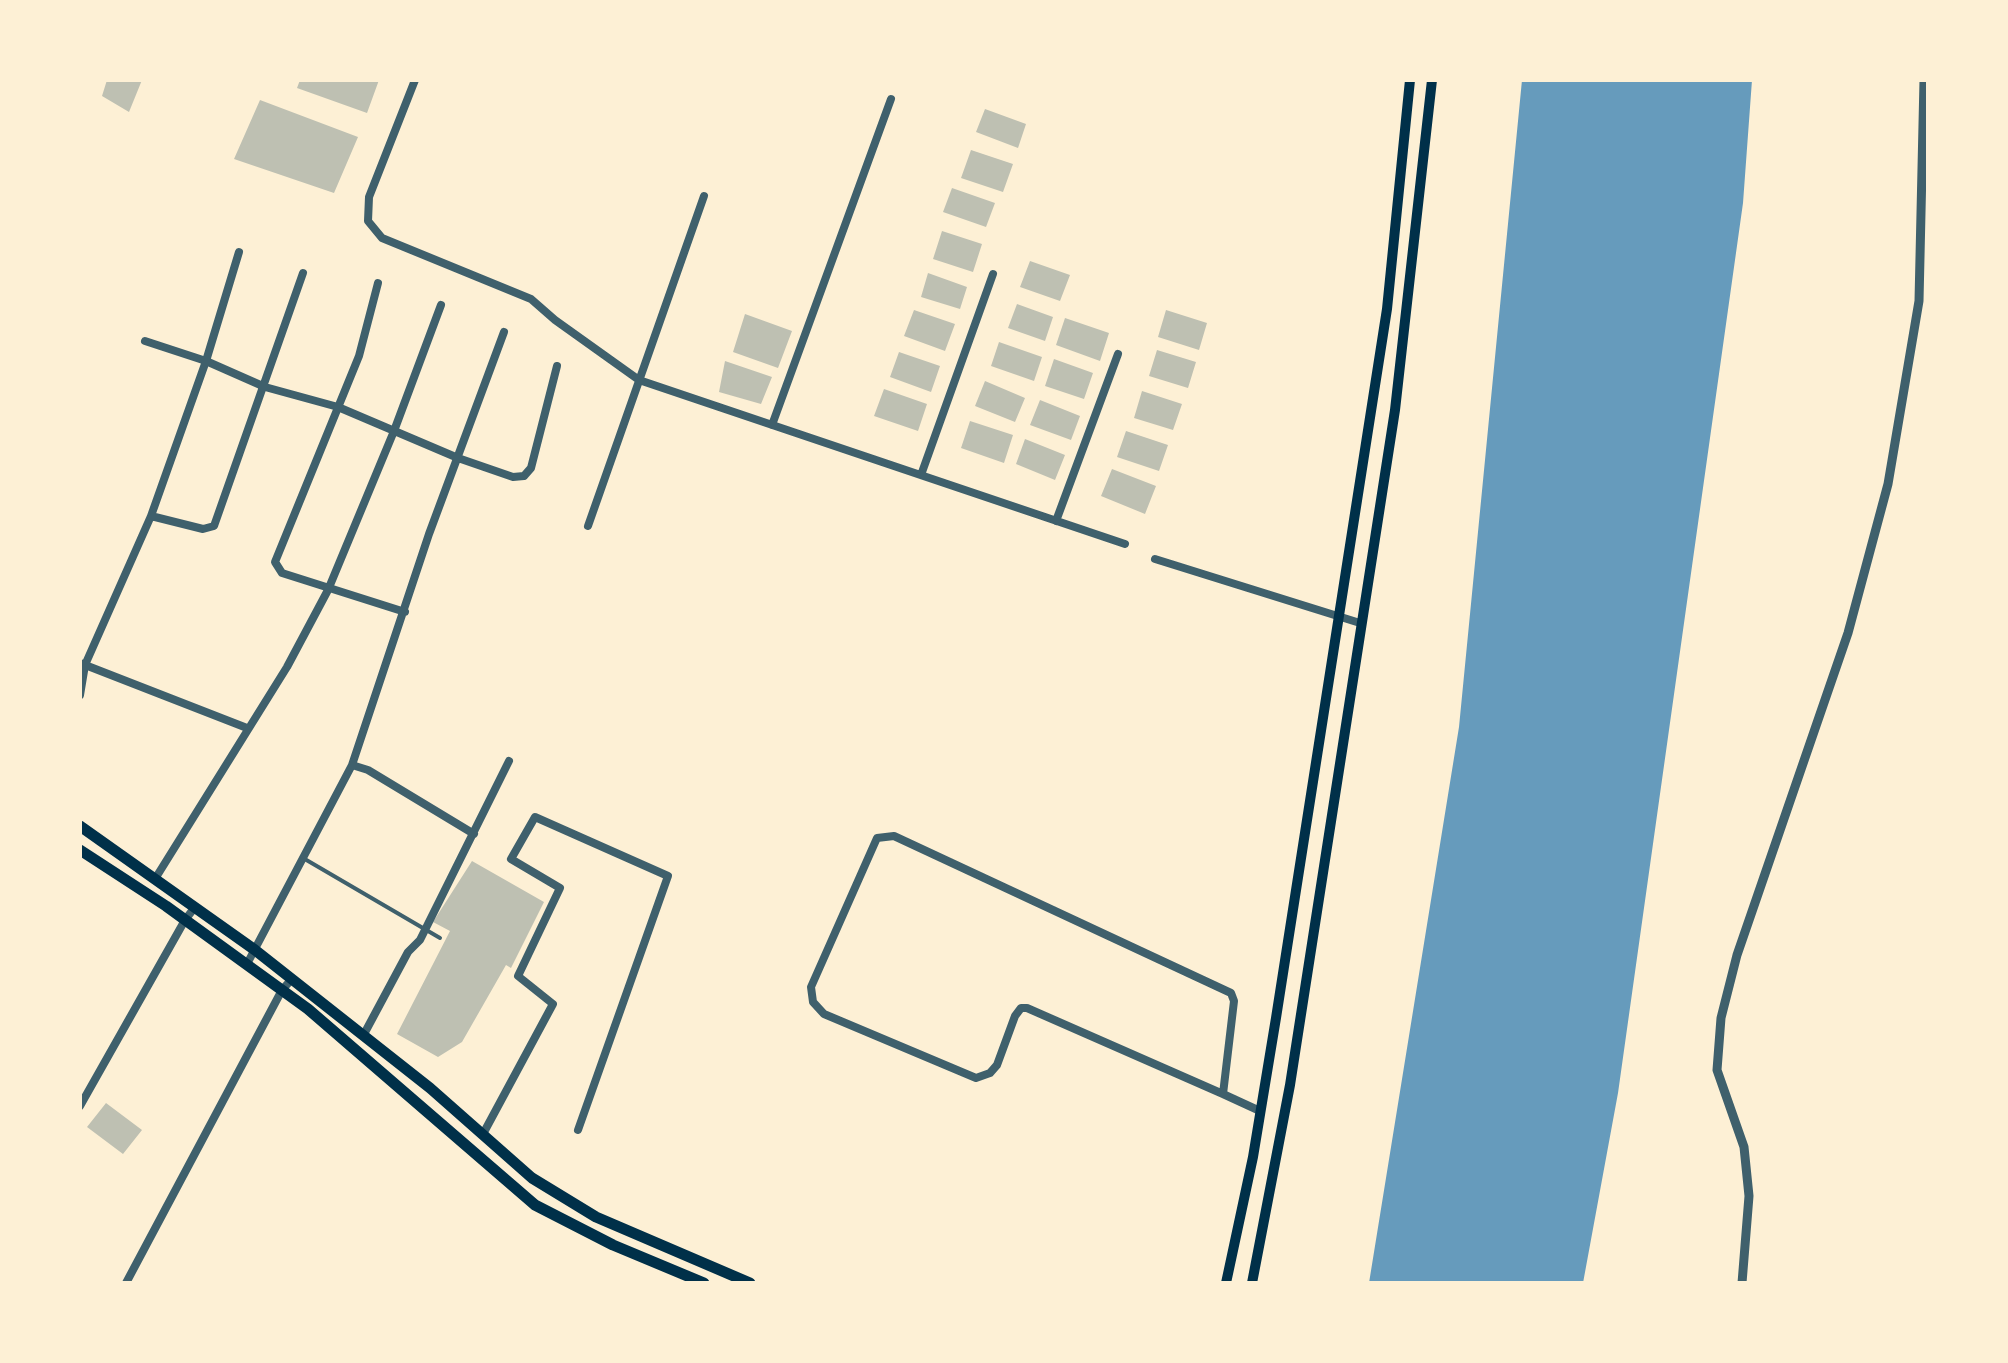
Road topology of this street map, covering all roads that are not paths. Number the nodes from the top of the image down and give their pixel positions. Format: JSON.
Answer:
{"nodes":[{"id":1,"x":415,"y":80,"type":"edge"},
{"id":2,"x":1410,"y":80,"type":"edge"},
{"id":3,"x":1432,"y":80,"type":"edge"},
{"id":4,"x":1924,"y":80,"type":"edge"},
{"id":5,"x":891,"y":99,"type":"dead end"},
{"id":6,"x":704,"y":196,"type":"dead end"},
{"id":7,"x":239,"y":252,"type":"dead end"},
{"id":8,"x":303,"y":273,"type":"dead end"},
{"id":9,"x":992,"y":274,"type":"dead end"},
{"id":10,"x":378,"y":283,"type":"dead end"},
{"id":11,"x":441,"y":305,"type":"dead end"},
{"id":12,"x":504,"y":332,"type":"dead end"},
{"id":13,"x":145,"y":341,"type":"dead end"},
{"id":14,"x":1118,"y":354,"type":"dead end"},
{"id":15,"x":206,"y":361,"type":"junction"},
{"id":16,"x":557,"y":366,"type":"dead end"},
{"id":17,"x":1376,"y":374,"type":"junction"},
{"id":18,"x":1399,"y":377,"type":"junction"},
{"id":19,"x":639,"y":380,"type":"junction"},
{"id":20,"x":266,"y":386,"type":"junction"},
{"id":21,"x":338,"y":408,"type":"junction"},
{"id":22,"x":772,"y":425,"type":"junction"},
{"id":23,"x":394,"y":431,"type":"junction"},
{"id":24,"x":458,"y":458,"type":"junction"},
{"id":25,"x":921,"y":475,"type":"junction"},
{"id":26,"x":151,"y":516,"type":"junction"},
{"id":27,"x":1056,"y":521,"type":"junction"},
{"id":28,"x":588,"y":526,"type":"dead end"},
{"id":29,"x":1125,"y":544,"type":"dead end"},
{"id":30,"x":1155,"y":559,"type":"dead end"},
{"id":31,"x":328,"y":590,"type":"junction"},
{"id":32,"x":405,"y":612,"type":"junction"},
{"id":33,"x":1338,"y":616,"type":"junction"},
{"id":34,"x":1360,"y":623,"type":"junction"},
{"id":35,"x":83,"y":664,"type":"edge"},
{"id":36,"x":80,"y":695,"type":"edge"},
{"id":37,"x":247,"y":728,"type":"junction"},
{"id":38,"x":509,"y":761,"type":"dead end"},
{"id":39,"x":352,"y":765,"type":"junction"},
{"id":40,"x":80,"y":826,"type":"edge"},
{"id":41,"x":474,"y":834,"type":"junction"},
{"id":42,"x":80,"y":850,"type":"edge"},
{"id":43,"x":303,"y":858,"type":"junction"},
{"id":44,"x":155,"y":879,"type":"junction"},
{"id":45,"x":196,"y":907,"type":"junction"},
{"id":46,"x":185,"y":920,"type":"junction"},
{"id":47,"x":425,"y":929,"type":"junction"},
{"id":48,"x":440,"y":938,"type":"dead end"},
{"id":49,"x":255,"y":950,"type":"junction"},
{"id":50,"x":246,"y":964,"type":"junction"},
{"id":51,"x":291,"y":980,"type":"junction"},
{"id":52,"x":282,"y":990,"type":"junction"},
{"id":53,"x":1276,"y":1018,"type":"junction"},
{"id":54,"x":1300,"y":1024,"type":"junction"},
{"id":55,"x":363,"y":1036,"type":"junction"},
{"id":56,"x":1223,"y":1094,"type":"junction"},
{"id":57,"x":80,"y":1106,"type":"edge"},
{"id":58,"x":1260,"y":1111,"type":"junction"},
{"id":59,"x":578,"y":1130,"type":"dead end"},
{"id":60,"x":483,"y":1134,"type":"junction"},
{"id":61,"x":126,"y":1283,"type":"edge"},
{"id":62,"x":704,"y":1283,"type":"edge"},
{"id":63,"x":750,"y":1283,"type":"edge"},
{"id":64,"x":1226,"y":1283,"type":"edge"},
{"id":65,"x":1252,"y":1283,"type":"edge"},
{"id":66,"x":1742,"y":1283,"type":"edge"}],
"edges":[{"from":1,"to":19,"type":"street"},
{"from":2,"to":17,"type":"main road"},
{"from":3,"to":18,"type":"main road"},
{"from":4,"to":66,"type":"street"},
{"from":5,"to":22,"type":"street"},
{"from":6,"to":19,"type":"street"},
{"from":7,"to":15,"type":"street"},
{"from":8,"to":20,"type":"street"},
{"from":9,"to":25,"type":"street"},
{"from":10,"to":21,"type":"street"},
{"from":11,"to":23,"type":"street"},
{"from":12,"to":24,"type":"street"},
{"from":13,"to":15,"type":"street"},
{"from":14,"to":27,"type":"street"},
{"from":15,"to":20,"type":"street"},
{"from":15,"to":26,"type":"street"},
{"from":16,"to":24,"type":"street"},
{"from":17,"to":18,"type":"main road"},
{"from":17,"to":33,"type":"main road"},
{"from":18,"to":34,"type":"main road"},
{"from":19,"to":22,"type":"street"},
{"from":19,"to":28,"type":"street"},
{"from":20,"to":21,"type":"street"},
{"from":20,"to":26,"type":"street"},
{"from":21,"to":23,"type":"street"},
{"from":21,"to":31,"type":"street"},
{"from":22,"to":25,"type":"street"},
{"from":23,"to":24,"type":"street"},
{"from":23,"to":31,"type":"street"},
{"from":24,"to":32,"type":"street"},
{"from":25,"to":27,"type":"street"},
{"from":26,"to":35,"type":"street"},
{"from":27,"to":29,"type":"street"},
{"from":30,"to":33,"type":"street"},
{"from":31,"to":32,"type":"street"},
{"from":31,"to":37,"type":"street"},
{"from":32,"to":39,"type":"street"},
{"from":33,"to":34,"type":"street"},
{"from":33,"to":53,"type":"main road"},
{"from":34,"to":54,"type":"main road"},
{"from":35,"to":36,"type":"street"},
{"from":35,"to":37,"type":"street"},
{"from":37,"to":44,"type":"street"},
{"from":38,"to":41,"type":"street"},
{"from":39,"to":41,"type":"street"},
{"from":39,"to":43,"type":"street"},
{"from":40,"to":44,"type":"main road"},
{"from":41,"to":47,"type":"street"},
{"from":42,"to":46,"type":"main road"},
{"from":43,"to":47,"type":"lane"},
{"from":43,"to":49,"type":"street"},
{"from":44,"to":45,"type":"main road"},
{"from":45,"to":46,"type":"street"},
{"from":45,"to":49,"type":"main road"},
{"from":46,"to":50,"type":"main road"},
{"from":46,"to":57,"type":"street"},
{"from":47,"to":48,"type":"lane"},
{"from":47,"to":55,"type":"street"},
{"from":49,"to":50,"type":"street"},
{"from":49,"to":51,"type":"main road"},
{"from":50,"to":52,"type":"main road"},
{"from":51,"to":52,"type":"street"},
{"from":51,"to":55,"type":"main road"},
{"from":52,"to":61,"type":"street"},
{"from":52,"to":62,"type":"main road"},
{"from":53,"to":54,"type":"main road"},
{"from":53,"to":58,"type":"main road"},
{"from":54,"to":65,"type":"main road"},
{"from":55,"to":60,"type":"main road"},
{"from":56,"to":56,"type":"street"},
{"from":56,"to":58,"type":"street"},
{"from":58,"to":64,"type":"main road"},
{"from":59,"to":60,"type":"street"},
{"from":60,"to":63,"type":"main road"}]}
